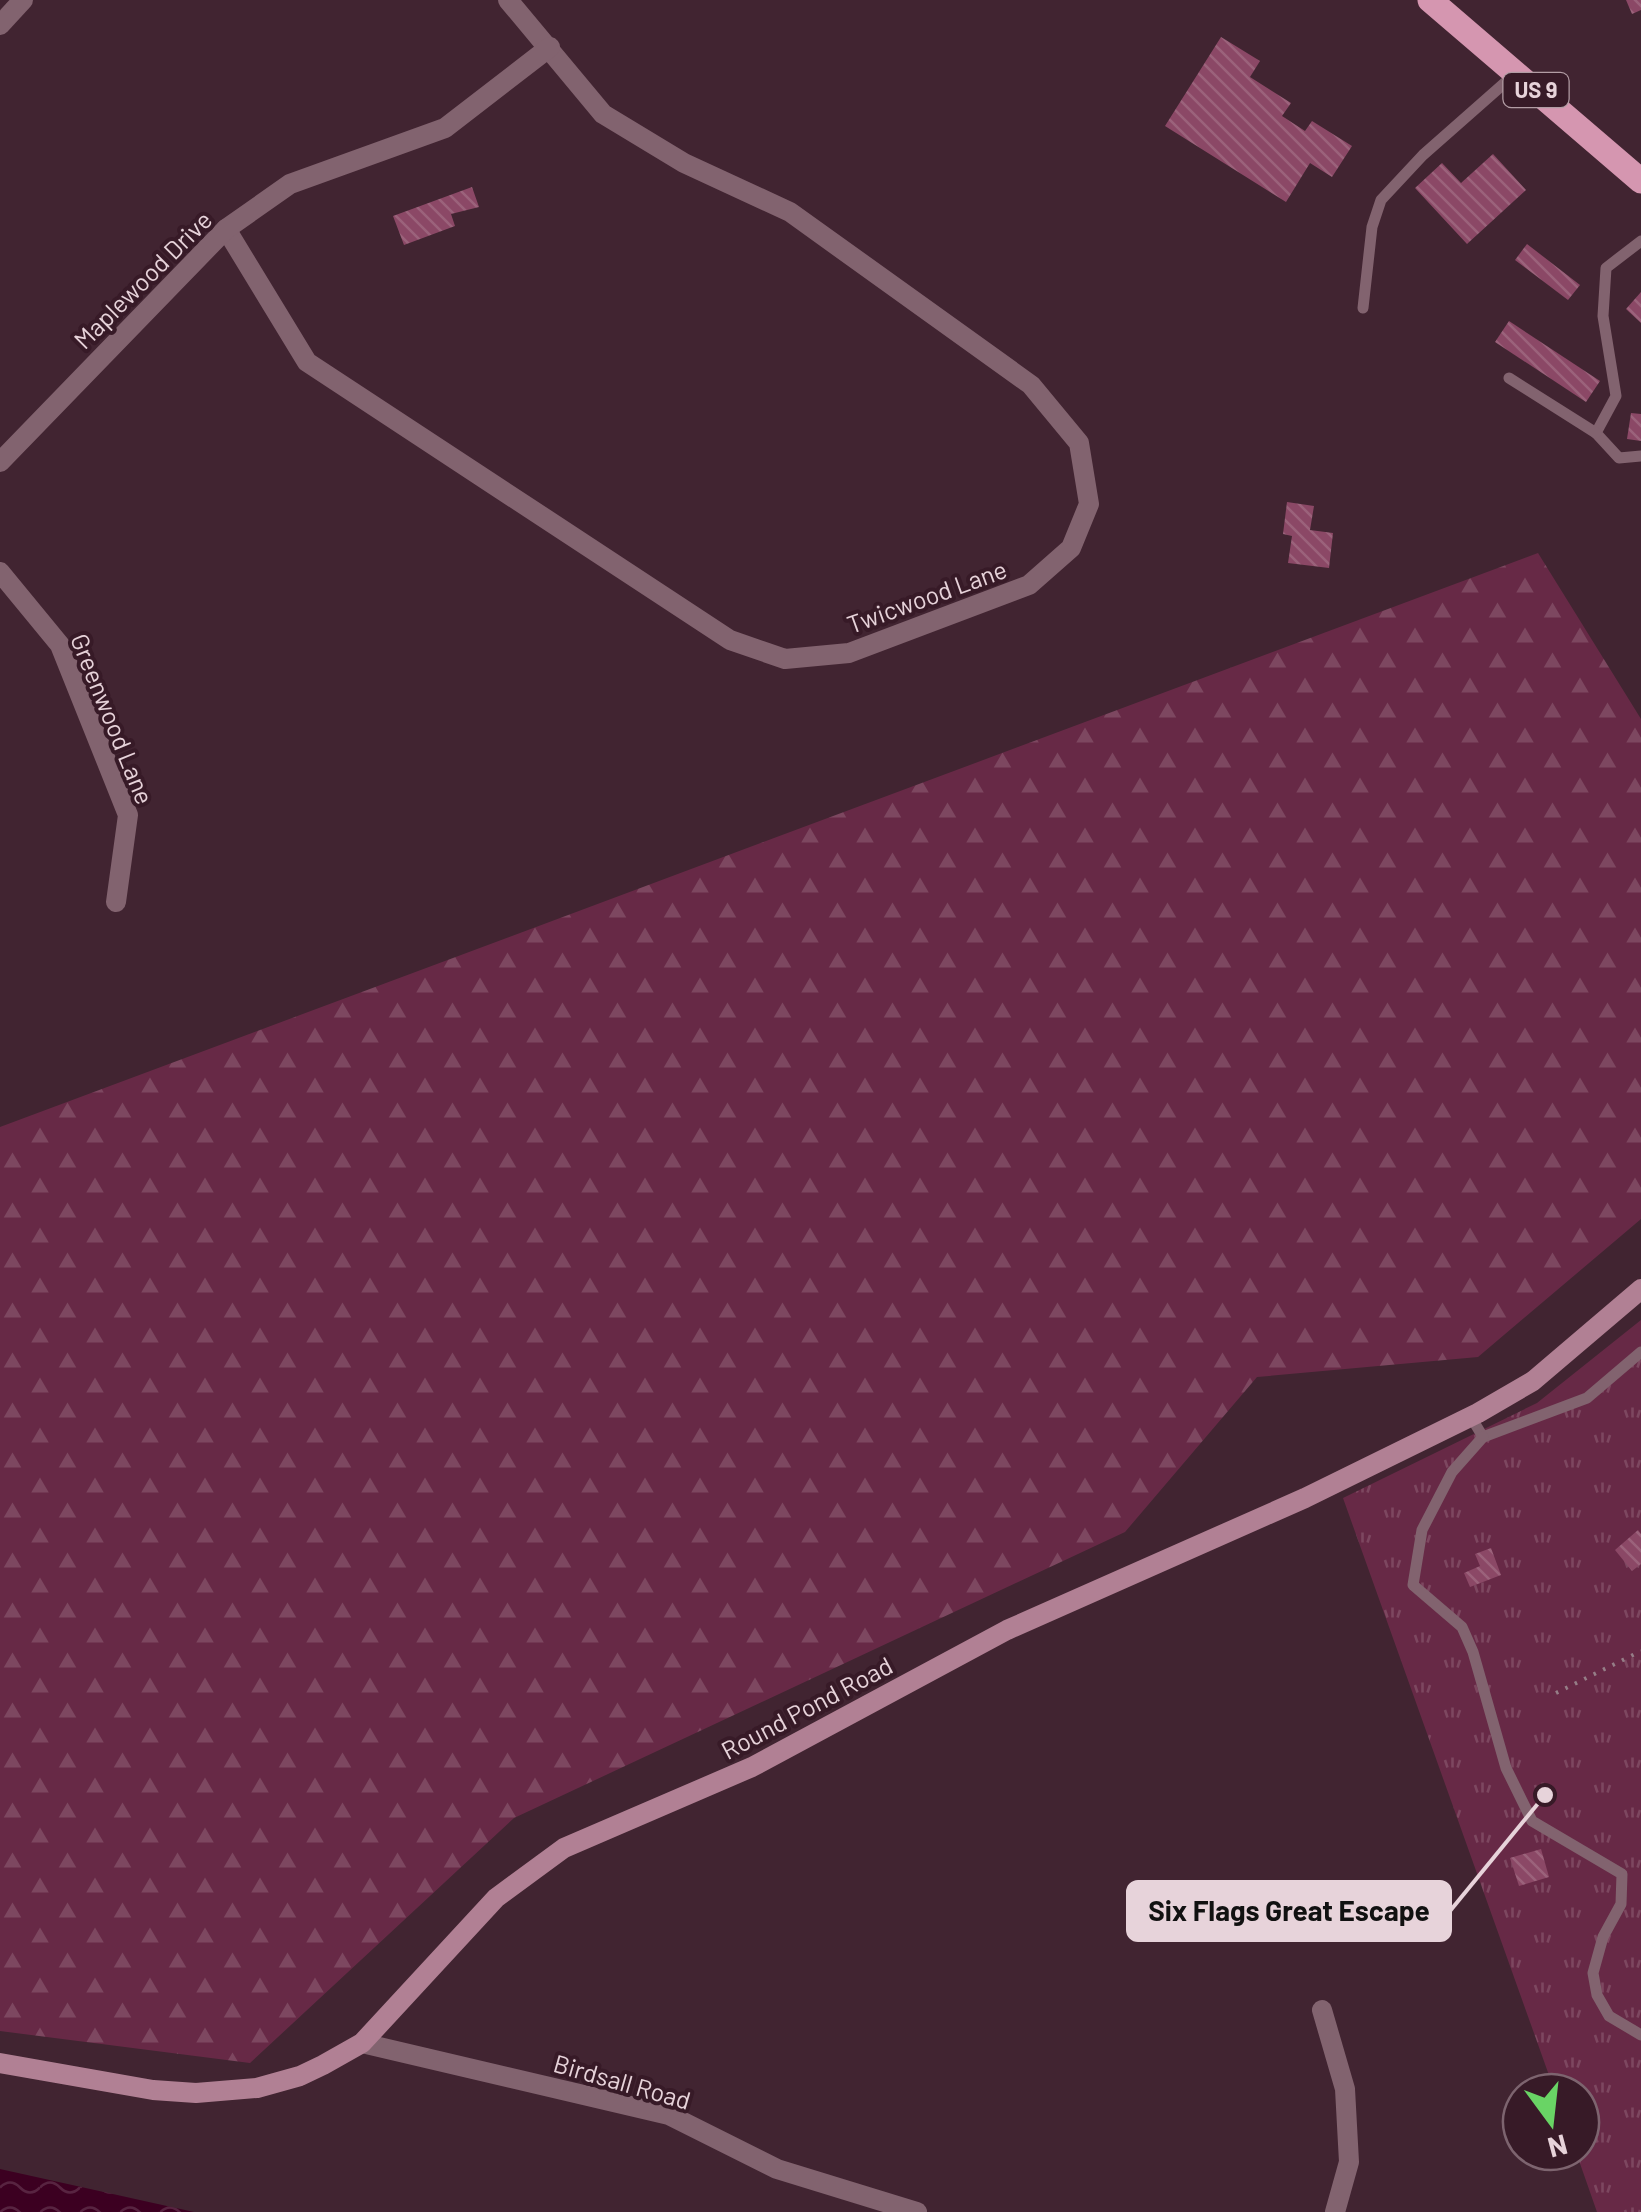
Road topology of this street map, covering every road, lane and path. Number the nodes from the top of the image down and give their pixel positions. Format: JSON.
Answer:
{"nodes":[{"id":1,"x":23,"y":0,"type":"edge"},
{"id":2,"x":508,"y":0,"type":"edge"},
{"id":3,"x":1430,"y":0,"type":"edge"},
{"id":4,"x":0,"y":25,"type":"edge"},
{"id":5,"x":550,"y":47,"type":"junction"},
{"id":6,"x":1516,"y":74,"type":"junction"},
{"id":7,"x":1641,"y":181,"type":"edge"},
{"id":8,"x":226,"y":229,"type":"junction"},
{"id":9,"x":1641,"y":241,"type":"edge"},
{"id":10,"x":1362,"y":308,"type":"dead end"},
{"id":11,"x":1509,"y":378,"type":"dead end"},
{"id":12,"x":1596,"y":432,"type":"junction"},
{"id":13,"x":1641,"y":456,"type":"edge"},
{"id":14,"x":0,"y":462,"type":"edge"},
{"id":15,"x":0,"y":572,"type":"edge"},
{"id":16,"x":116,"y":902,"type":"dead end"},
{"id":17,"x":1641,"y":1290,"type":"edge"},
{"id":18,"x":1641,"y":1352,"type":"edge"},
{"id":19,"x":1470,"y":1417,"type":"junction"},
{"id":20,"x":1483,"y":1437,"type":"junction"},
{"id":21,"x":1641,"y":1652,"type":"edge"},
{"id":22,"x":1556,"y":1693,"type":"dead end"},
{"id":23,"x":1322,"y":2010,"type":"dead end"},
{"id":24,"x":1641,"y":2035,"type":"edge"},
{"id":25,"x":362,"y":2042,"type":"junction"},
{"id":26,"x":0,"y":2063,"type":"edge"},
{"id":27,"x":918,"y":2212,"type":"edge"},
{"id":28,"x":1335,"y":2212,"type":"edge"}],
"edges":[{"from":1,"to":4,"type":"street"},
{"from":2,"to":5,"type":"street","name":"Twicwood Lane"},
{"from":3,"to":6,"type":"main road","number":"US 9"},
{"from":5,"to":8,"type":"street","name":"Maplewood Drive"},
{"from":5,"to":8,"type":"street","name":"Twicwood Lane"},
{"from":6,"to":7,"type":"main road","number":"US 9"},
{"from":6,"to":10,"type":"lane"},
{"from":8,"to":14,"type":"street","name":"Maplewood Drive"},
{"from":9,"to":12,"type":"lane"},
{"from":11,"to":12,"type":"lane"},
{"from":12,"to":13,"type":"lane"},
{"from":15,"to":16,"type":"street","name":"Greenwood Lane"},
{"from":17,"to":19,"type":"street","name":"Round Pond Road"},
{"from":18,"to":20,"type":"lane"},
{"from":19,"to":20,"type":"lane"},
{"from":19,"to":25,"type":"street","name":"Round Pond Road"},
{"from":20,"to":24,"type":"lane"},
{"from":21,"to":22,"type":"path"},
{"from":23,"to":28,"type":"street"},
{"from":25,"to":26,"type":"street","name":"Round Pond Road"},
{"from":25,"to":27,"type":"street","name":"Birdsall Road"}]}
